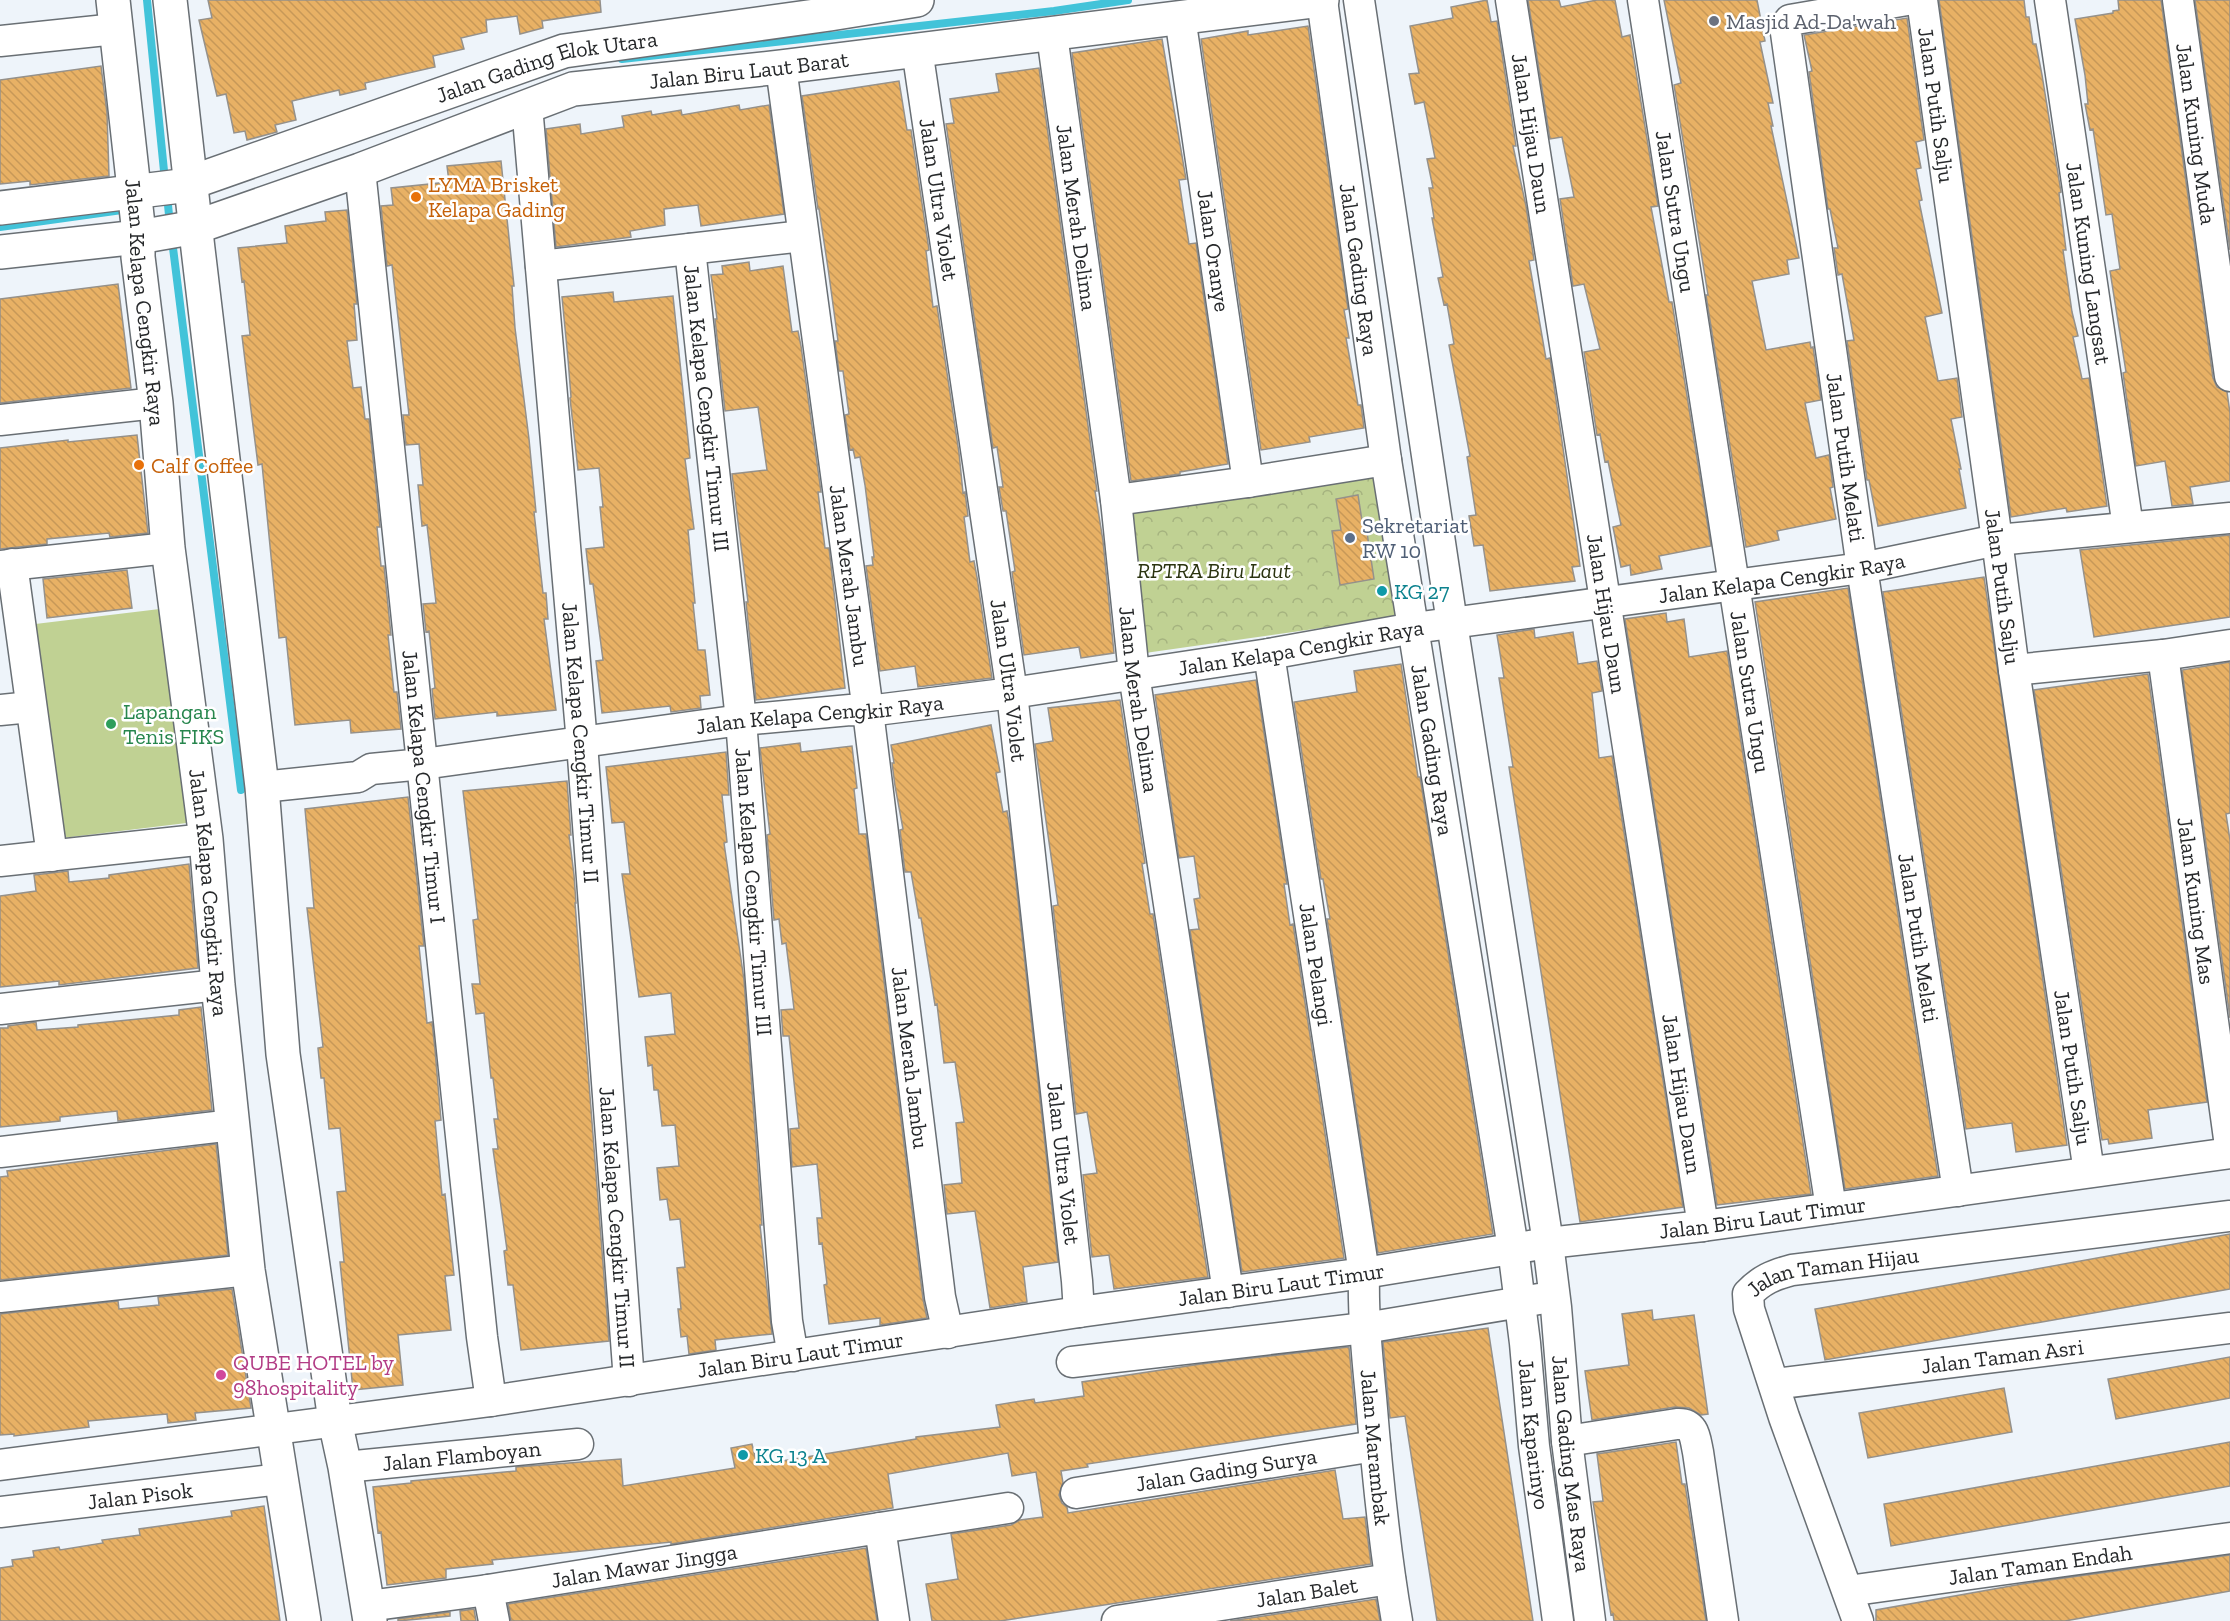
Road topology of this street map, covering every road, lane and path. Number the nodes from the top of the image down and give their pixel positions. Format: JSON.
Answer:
{"nodes":[{"id":1,"x":170,"y":0,"type":"edge"},
{"id":2,"x":916,"y":0,"type":"edge"},
{"id":3,"x":1322,"y":0,"type":"edge"},
{"id":4,"x":1359,"y":0,"type":"edge"},
{"id":5,"x":1511,"y":0,"type":"edge"},
{"id":6,"x":1643,"y":0,"type":"edge"},
{"id":7,"x":1907,"y":0,"type":"edge"},
{"id":8,"x":1922,"y":0,"type":"edge"},
{"id":9,"x":2050,"y":0,"type":"edge"},
{"id":10,"x":2178,"y":0,"type":"edge"},
{"id":11,"x":829,"y":7,"type":"edge"},
{"id":12,"x":115,"y":14,"type":"edge"},
{"id":13,"x":1180,"y":17,"type":"junction"},
{"id":14,"x":1052,"y":35,"type":"junction"},
{"id":15,"x":0,"y":40,"type":"edge"},
{"id":16,"x":917,"y":49,"type":"junction"},
{"id":17,"x":781,"y":68,"type":"junction"},
{"id":18,"x":527,"y":106,"type":"junction"},
{"id":19,"x":360,"y":170,"type":"junction"},
{"id":20,"x":157,"y":203,"type":"junction"},
{"id":21,"x":0,"y":208,"type":"edge"},
{"id":22,"x":1393,"y":224,"type":"junction"},
{"id":23,"x":194,"y":225,"type":"junction"},
{"id":24,"x":1355,"y":230,"type":"junction"},
{"id":25,"x":803,"y":236,"type":"junction"},
{"id":26,"x":690,"y":249,"type":"junction"},
{"id":27,"x":0,"y":252,"type":"edge"},
{"id":28,"x":541,"y":266,"type":"junction"},
{"id":29,"x":2230,"y":376,"type":"edge"},
{"id":30,"x":156,"y":403,"type":"junction"},
{"id":31,"x":0,"y":420,"type":"edge"},
{"id":32,"x":1386,"y":460,"type":"junction"},
{"id":33,"x":1248,"y":482,"type":"junction"},
{"id":34,"x":1116,"y":500,"type":"junction"},
{"id":35,"x":2230,"y":518,"type":"edge"},
{"id":36,"x":2128,"y":527,"type":"junction"},
{"id":37,"x":1997,"y":540,"type":"junction"},
{"id":38,"x":168,"y":548,"type":"junction"},
{"id":39,"x":6,"y":565,"type":"edge"},
{"id":40,"x":1862,"y":568,"type":"junction"},
{"id":41,"x":1734,"y":585,"type":"junction"},
{"id":42,"x":1606,"y":603,"type":"junction"},
{"id":43,"x":1452,"y":623,"type":"junction"},
{"id":44,"x":1414,"y":628,"type":"junction"},
{"id":45,"x":2230,"y":645,"type":"edge"},
{"id":46,"x":1269,"y":654,"type":"junction"},
{"id":47,"x":2163,"y":655,"type":"junction"},
{"id":48,"x":2014,"y":670,"type":"junction"},
{"id":49,"x":1134,"y":674,"type":"junction"},
{"id":50,"x":1012,"y":693,"type":"junction"},
{"id":51,"x":31,"y":707,"type":"junction"},
{"id":52,"x":0,"y":710,"type":"edge"},
{"id":53,"x":868,"y":711,"type":"junction"},
{"id":54,"x":741,"y":720,"type":"junction"},
{"id":55,"x":582,"y":743,"type":"junction"},
{"id":56,"x":423,"y":764,"type":"junction"},
{"id":57,"x":261,"y":777,"type":"junction"},
{"id":58,"x":206,"y":839,"type":"junction"},
{"id":59,"x":52,"y":856,"type":"junction"},
{"id":60,"x":0,"y":861,"type":"edge"},
{"id":61,"x":218,"y":985,"type":"junction"},
{"id":62,"x":0,"y":1009,"type":"edge"},
{"id":63,"x":233,"y":1125,"type":"junction"},
{"id":64,"x":2230,"y":1146,"type":"edge"},
{"id":65,"x":0,"y":1152,"type":"edge"},
{"id":66,"x":2230,"y":1153,"type":"edge"},
{"id":67,"x":2089,"y":1172,"type":"junction"},
{"id":68,"x":1958,"y":1191,"type":"junction"},
{"id":69,"x":1831,"y":1208,"type":"junction"},
{"id":70,"x":1508,"y":1216,"type":"junction"},
{"id":71,"x":2230,"y":1216,"type":"edge"},
{"id":72,"x":1703,"y":1226,"type":"junction"},
{"id":73,"x":1547,"y":1237,"type":"junction"},
{"id":74,"x":1514,"y":1253,"type":"junction"},
{"id":75,"x":248,"y":1270,"type":"junction"},
{"id":76,"x":1364,"y":1278,"type":"junction"},
{"id":77,"x":1228,"y":1292,"type":"junction"},
{"id":78,"x":1519,"y":1297,"type":"junction"},
{"id":79,"x":0,"y":1298,"type":"edge"},
{"id":80,"x":1554,"y":1298,"type":"junction"},
{"id":81,"x":1079,"y":1312,"type":"junction"},
{"id":82,"x":1365,"y":1324,"type":"junction"},
{"id":83,"x":2230,"y":1328,"type":"edge"},
{"id":84,"x":948,"y":1333,"type":"junction"},
{"id":85,"x":793,"y":1356,"type":"junction"},
{"id":86,"x":1072,"y":1362,"type":"dead end"},
{"id":87,"x":629,"y":1381,"type":"junction"},
{"id":88,"x":1774,"y":1384,"type":"junction"},
{"id":89,"x":491,"y":1401,"type":"junction"},
{"id":90,"x":272,"y":1429,"type":"junction"},
{"id":91,"x":1567,"y":1442,"type":"junction"},
{"id":92,"x":340,"y":1444,"type":"junction"},
{"id":93,"x":578,"y":1444,"type":"dead end"},
{"id":94,"x":1375,"y":1446,"type":"junction"},
{"id":95,"x":0,"y":1465,"type":"edge"},
{"id":96,"x":280,"y":1477,"type":"junction"},
{"id":97,"x":1076,"y":1492,"type":"dead end"},
{"id":98,"x":1008,"y":1508,"type":"dead end"},
{"id":99,"x":0,"y":1512,"type":"edge"},
{"id":100,"x":2230,"y":1538,"type":"edge"},
{"id":101,"x":882,"y":1542,"type":"junction"},
{"id":102,"x":1390,"y":1579,"type":"junction"},
{"id":103,"x":488,"y":1590,"type":"junction"},
{"id":104,"x":1848,"y":1591,"type":"junction"},
{"id":105,"x":373,"y":1610,"type":"edge"},
{"id":106,"x":304,"y":1621,"type":"edge"},
{"id":107,"x":494,"y":1621,"type":"edge"},
{"id":108,"x":894,"y":1621,"type":"edge"},
{"id":109,"x":1117,"y":1621,"type":"edge"},
{"id":110,"x":1397,"y":1621,"type":"edge"},
{"id":111,"x":1558,"y":1621,"type":"edge"},
{"id":112,"x":1590,"y":1621,"type":"edge"},
{"id":113,"x":1724,"y":1621,"type":"edge"},
{"id":114,"x":1858,"y":1621,"type":"edge"}],
"edges":[{"from":1,"to":20,"type":"street","name":"Jalan Kelapa Cengkir Raya"},
{"from":2,"to":11,"type":"street","name":"Jalan Gading Elok Utara"},
{"from":3,"to":13,"type":"street","name":"Jalan Biru Laut Barat"},
{"from":3,"to":24,"type":"street","name":"Jalan Gading Raya"},
{"from":4,"to":22,"type":"street","name":"Jalan Gading Raya"},
{"from":5,"to":42,"type":"street","name":"Jalan Hijau Daun"},
{"from":6,"to":41,"type":"street","name":"Jalan Sutra Ungu"},
{"from":7,"to":40,"type":"street","name":"Jalan Putih Melati"},
{"from":8,"to":37,"type":"street","name":"Jalan Putih Salju"},
{"from":9,"to":36,"type":"street","name":"Jalan Kuning Langsat"},
{"from":10,"to":29,"type":"street","name":"Jalan Kuning Muda"},
{"from":11,"to":20,"type":"street","name":"Jalan Gading Elok Utara"},
{"from":12,"to":15,"type":"street"},
{"from":12,"to":20,"type":"street","name":"Jalan Kelapa Cengkir Raya"},
{"from":13,"to":14,"type":"street","name":"Jalan Biru Laut Barat"},
{"from":13,"to":33,"type":"street","name":"Jalan Oranye"},
{"from":14,"to":16,"type":"street","name":"Jalan Biru Laut Barat"},
{"from":14,"to":34,"type":"street","name":"Jalan Merah Delima"},
{"from":16,"to":17,"type":"street","name":"Jalan Biru Laut Barat"},
{"from":16,"to":50,"type":"street","name":"Jalan Ultra Violet"},
{"from":17,"to":18,"type":"street","name":"Jalan Biru Laut Barat"},
{"from":17,"to":25,"type":"street","name":"Jalan Merah Jambu"},
{"from":18,"to":19,"type":"street","name":"Jalan Biru Laut Barat"},
{"from":18,"to":28,"type":"street","name":"Jalan Kelapa Cengkir Timur II"},
{"from":19,"to":23,"type":"street","name":"Jalan Biru Laut Barat"},
{"from":19,"to":56,"type":"street","name":"Jalan Kelapa Cengkir Timur I"},
{"from":20,"to":21,"type":"street"},
{"from":20,"to":23,"type":"street","name":"Jalan Kelapa Cengkir Raya"},
{"from":20,"to":23,"type":"street","name":"Jalan Biru Laut Barat"},
{"from":20,"to":27,"type":"street"},
{"from":20,"to":30,"type":"street","name":"Jalan Kelapa Cengkir Raya"},
{"from":22,"to":24,"type":"street"},
{"from":22,"to":43,"type":"street","name":"Jalan Gading Raya"},
{"from":23,"to":57,"type":"street","name":"Jalan Kelapa Cengkir Raya"},
{"from":24,"to":32,"type":"street","name":"Jalan Gading Raya"},
{"from":25,"to":26,"type":"street"},
{"from":25,"to":53,"type":"street","name":"Jalan Merah Jambu"},
{"from":26,"to":28,"type":"street"},
{"from":26,"to":54,"type":"street","name":"Jalan Kelapa Cengkir Timur III"},
{"from":28,"to":55,"type":"street","name":"Jalan Kelapa Cengkir Timur II"},
{"from":30,"to":31,"type":"street"},
{"from":30,"to":38,"type":"street","name":"Jalan Kelapa Cengkir Raya"},
{"from":32,"to":33,"type":"street"},
{"from":32,"to":44,"type":"street","name":"Jalan Gading Raya"},
{"from":33,"to":34,"type":"street"},
{"from":34,"to":49,"type":"street","name":"Jalan Merah Delima"},
{"from":35,"to":36,"type":"street","name":"Jalan Kelapa Cengkir Raya"},
{"from":36,"to":37,"type":"street","name":"Jalan Kelapa Cengkir Raya"},
{"from":37,"to":40,"type":"street","name":"Jalan Kelapa Cengkir Raya"},
{"from":37,"to":48,"type":"street","name":"Jalan Putih Salju"},
{"from":38,"to":39,"type":"street"},
{"from":38,"to":58,"type":"street","name":"Jalan Kelapa Cengkir Raya"},
{"from":39,"to":51,"type":"street"},
{"from":40,"to":41,"type":"street","name":"Jalan Kelapa Cengkir Raya"},
{"from":40,"to":68,"type":"street","name":"Jalan Putih Melati"},
{"from":41,"to":42,"type":"street","name":"Jalan Kelapa Cengkir Raya"},
{"from":41,"to":69,"type":"street","name":"Jalan Sutra Ungu"},
{"from":42,"to":43,"type":"street","name":"Jalan Kelapa Cengkir Raya"},
{"from":42,"to":72,"type":"street","name":"Jalan Hijau Daun"},
{"from":43,"to":44,"type":"street","name":"Jalan Kelapa Cengkir Raya"},
{"from":43,"to":73,"type":"street","name":"Jalan Gading Raya"},
{"from":44,"to":46,"type":"street","name":"Jalan Kelapa Cengkir Raya"},
{"from":44,"to":70,"type":"street","name":"Jalan Gading Raya"},
{"from":45,"to":47,"type":"street"},
{"from":46,"to":49,"type":"street","name":"Jalan Kelapa Cengkir Raya"},
{"from":46,"to":76,"type":"street","name":"Jalan Pelangi"},
{"from":47,"to":48,"type":"street"},
{"from":47,"to":64,"type":"street","name":"Jalan Kuning Mas"},
{"from":48,"to":67,"type":"street","name":"Jalan Putih Salju"},
{"from":49,"to":50,"type":"street","name":"Jalan Kelapa Cengkir Raya"},
{"from":49,"to":77,"type":"street","name":"Jalan Merah Delima"},
{"from":50,"to":53,"type":"street","name":"Jalan Kelapa Cengkir Raya"},
{"from":50,"to":81,"type":"street","name":"Jalan Ultra Violet"},
{"from":51,"to":52,"type":"street"},
{"from":51,"to":59,"type":"street"},
{"from":53,"to":54,"type":"street","name":"Jalan Kelapa Cengkir Raya"},
{"from":53,"to":84,"type":"street","name":"Jalan Merah Jambu"},
{"from":54,"to":55,"type":"street","name":"Jalan Kelapa Cengkir Raya"},
{"from":54,"to":85,"type":"street","name":"Jalan Kelapa Cengkir Timur III"},
{"from":55,"to":56,"type":"street","name":"Jalan Kelapa Cengkir Raya"},
{"from":55,"to":87,"type":"street","name":"Jalan Kelapa Cengkir Timur II"},
{"from":56,"to":57,"type":"street","name":"Jalan Kelapa Cengkir Raya"},
{"from":56,"to":89,"type":"street","name":"Jalan Kelapa Cengkir Timur I"},
{"from":57,"to":92,"type":"street","name":"Jalan Kelapa Cengkir Raya"},
{"from":58,"to":59,"type":"street"},
{"from":58,"to":61,"type":"street","name":"Jalan Kelapa Cengkir Raya"},
{"from":59,"to":60,"type":"street"},
{"from":61,"to":62,"type":"street"},
{"from":61,"to":63,"type":"street","name":"Jalan Kelapa Cengkir Raya"},
{"from":63,"to":65,"type":"street"},
{"from":63,"to":75,"type":"street","name":"Jalan Kelapa Cengkir Raya"},
{"from":66,"to":67,"type":"street","name":"Jalan Biru Laut Timur"},
{"from":67,"to":68,"type":"street","name":"Jalan Biru Laut Timur"},
{"from":68,"to":69,"type":"street","name":"Jalan Biru Laut Timur"},
{"from":69,"to":72,"type":"street","name":"Jalan Biru Laut Timur"},
{"from":70,"to":73,"type":"street"},
{"from":70,"to":74,"type":"street","name":"Jalan Gading Raya"},
{"from":71,"to":88,"type":"street","name":"Jalan Taman Hijau"},
{"from":72,"to":73,"type":"street","name":"Jalan Biru Laut Timur"},
{"from":73,"to":74,"type":"street","name":"Jalan Biru Laut Timur"},
{"from":73,"to":80,"type":"street","name":"Jalan Gading Raya"},
{"from":74,"to":76,"type":"street","name":"Jalan Biru Laut Timur"},
{"from":74,"to":78,"type":"street","name":"Jalan Kaparinyo"},
{"from":75,"to":79,"type":"street"},
{"from":75,"to":90,"type":"street","name":"Jalan Kelapa Cengkir Raya"},
{"from":76,"to":77,"type":"street","name":"Jalan Biru Laut Timur"},
{"from":76,"to":82,"type":"street","name":"Jalan Marambak"},
{"from":77,"to":81,"type":"street","name":"Jalan Biru Laut Timur"},
{"from":78,"to":80,"type":"street"},
{"from":78,"to":82,"type":"street"},
{"from":78,"to":111,"type":"street","name":"Jalan Kaparinyo"},
{"from":80,"to":91,"type":"street","name":"Jalan Gading Mas Raya"},
{"from":81,"to":84,"type":"street","name":"Jalan Biru Laut Timur"},
{"from":82,"to":86,"type":"street"},
{"from":82,"to":94,"type":"street","name":"Jalan Marambak"},
{"from":83,"to":88,"type":"street","name":"Jalan Taman Asri"},
{"from":84,"to":85,"type":"street","name":"Jalan Biru Laut Timur"},
{"from":85,"to":87,"type":"street","name":"Jalan Biru Laut Timur"},
{"from":87,"to":89,"type":"street","name":"Jalan Biru Laut Timur"},
{"from":88,"to":104,"type":"street","name":"Jalan Taman Hijau"},
{"from":89,"to":92,"type":"street","name":"Jalan Biru Laut Timur"},
{"from":90,"to":92,"type":"street"},
{"from":90,"to":95,"type":"street"},
{"from":90,"to":96,"type":"street","name":"Jalan Kelapa Cengkir Raya"},
{"from":91,"to":112,"type":"street","name":"Jalan Gading Mas Raya"},
{"from":91,"to":113,"type":"street"},
{"from":92,"to":93,"type":"street","name":"Jalan Flamboyan"},
{"from":92,"to":105,"type":"street"},
{"from":94,"to":97,"type":"street","name":"Jalan Gading Surya"},
{"from":94,"to":102,"type":"street","name":"Jalan Marambak"},
{"from":96,"to":99,"type":"street","name":"Jalan Pisok"},
{"from":96,"to":106,"type":"street","name":"Jalan Kelapa Cengkir Raya"},
{"from":98,"to":101,"type":"street","name":"Jalan Mawar Jingga"},
{"from":100,"to":104,"type":"street","name":"Jalan Taman Endah"},
{"from":101,"to":103,"type":"street","name":"Jalan Mawar Jingga"},
{"from":101,"to":108,"type":"street"},
{"from":102,"to":109,"type":"street","name":"Jalan Balet"},
{"from":102,"to":110,"type":"street","name":"Jalan Marambak"},
{"from":103,"to":105,"type":"street","name":"Jalan Mawar Jingga"},
{"from":103,"to":107,"type":"street"},
{"from":104,"to":114,"type":"street","name":"Jalan Taman Hijau"}]}
